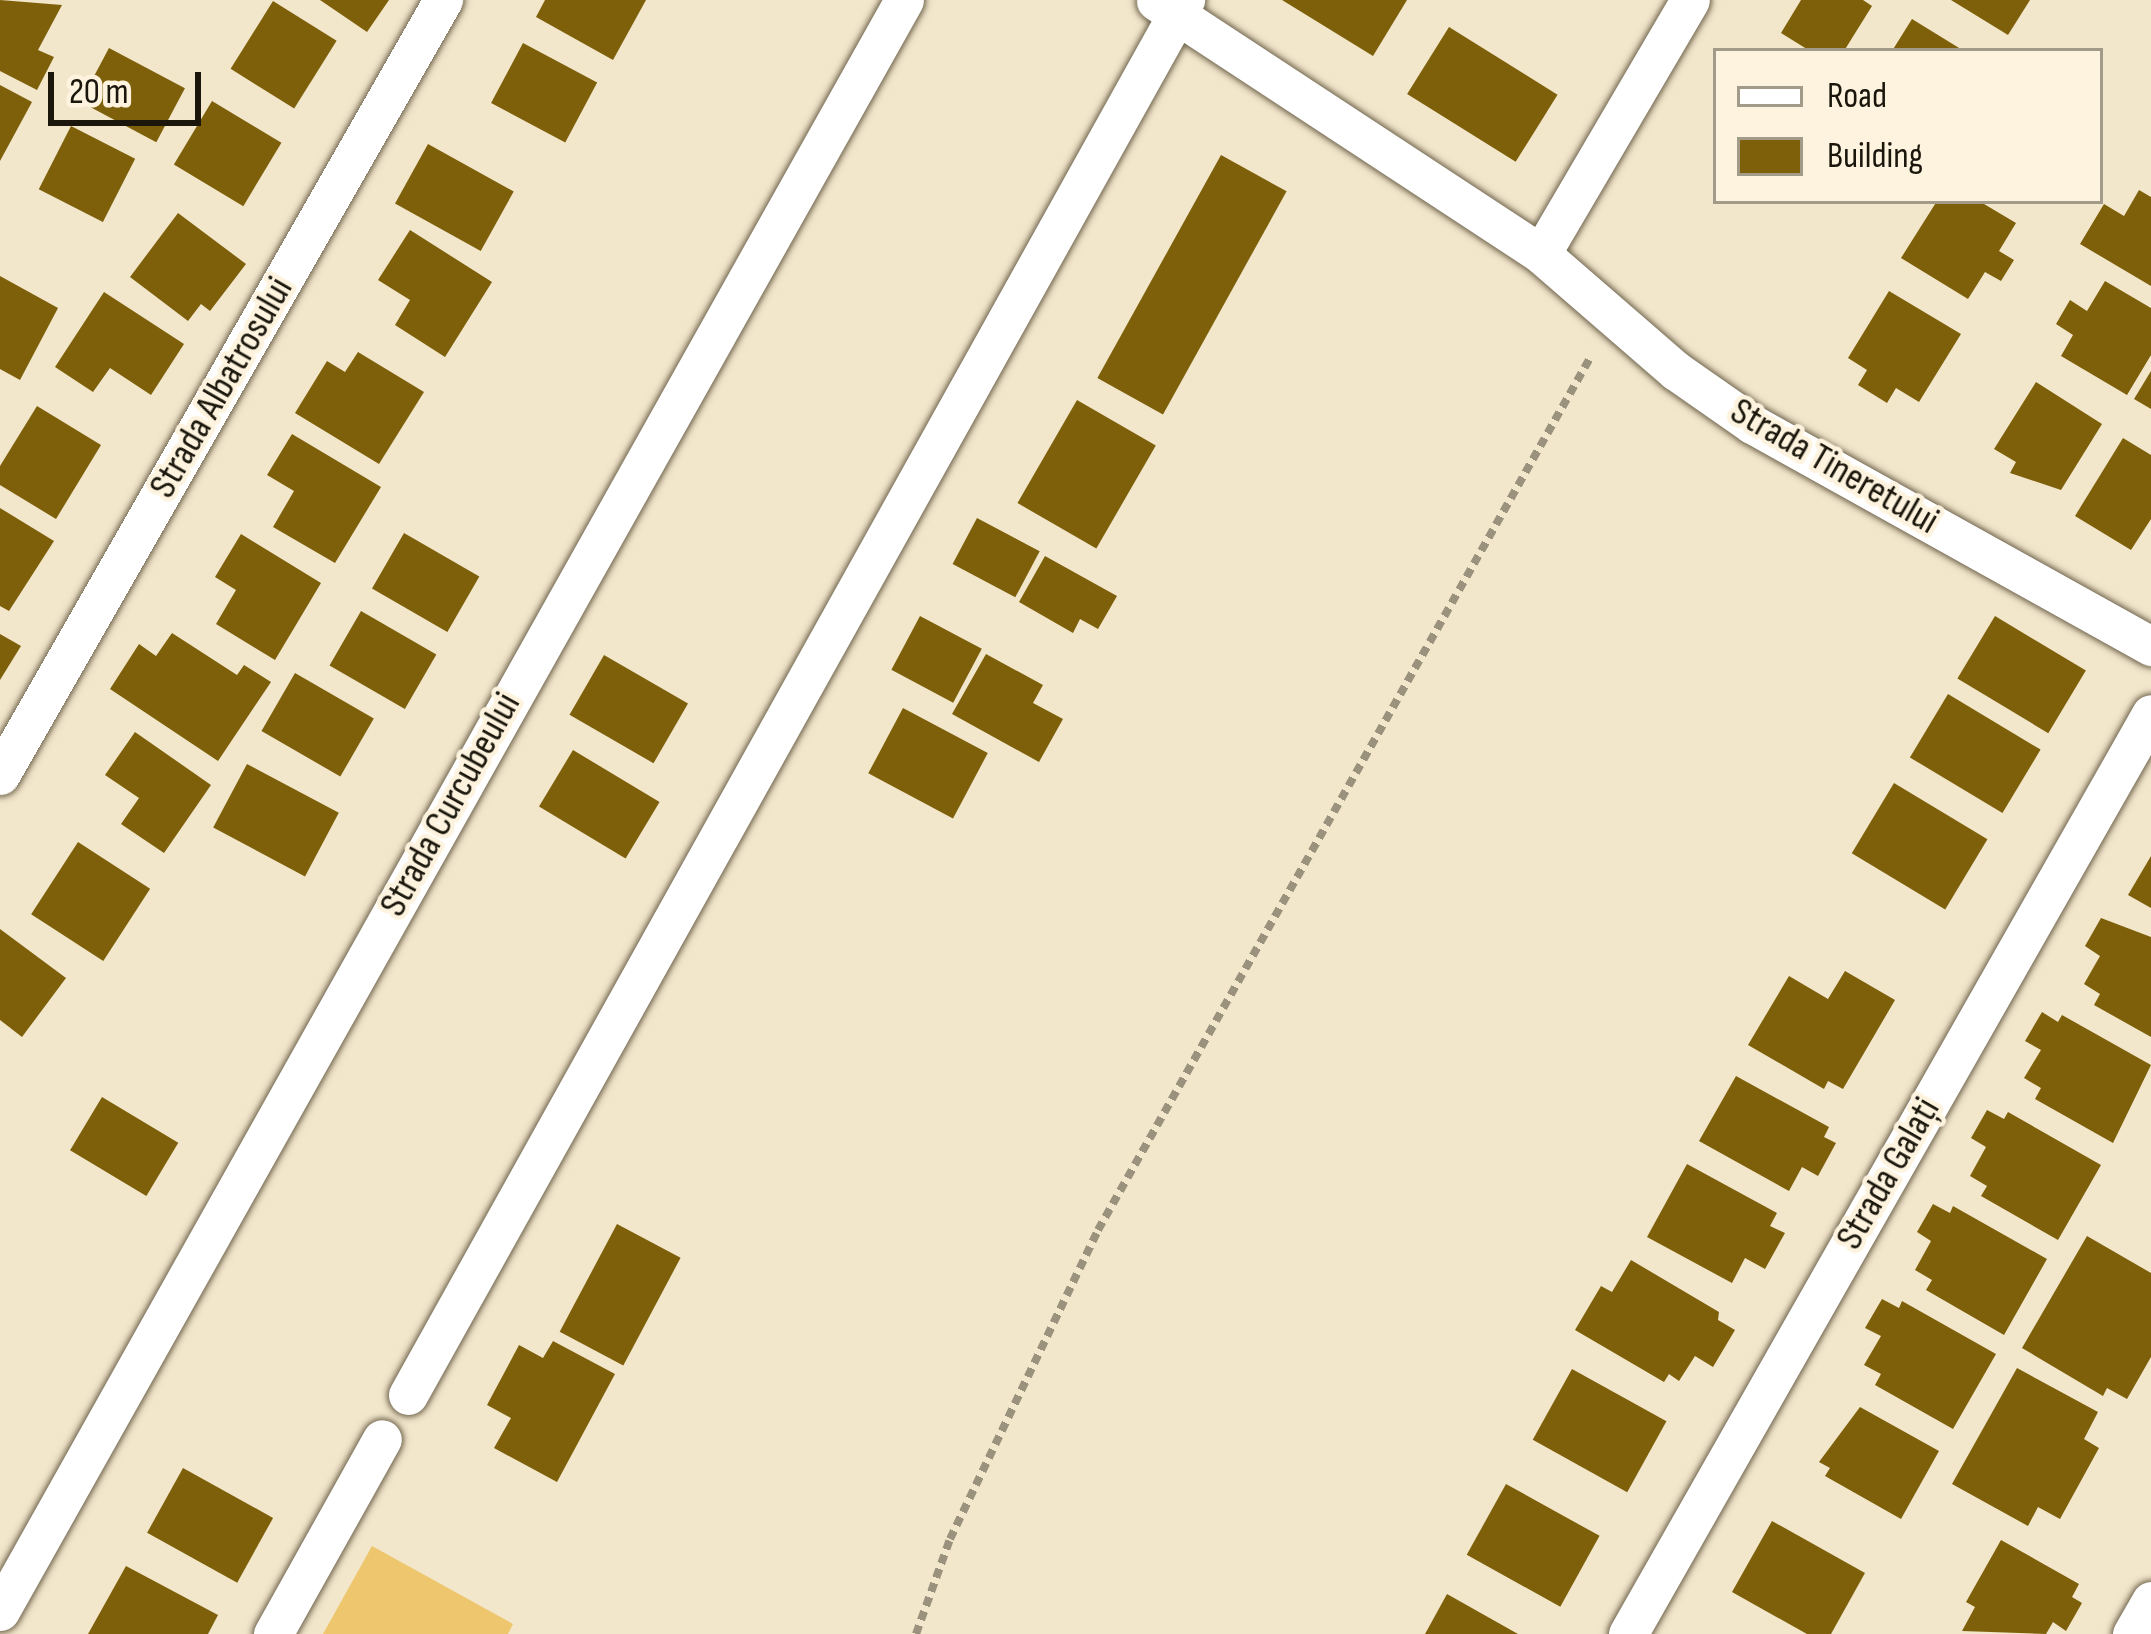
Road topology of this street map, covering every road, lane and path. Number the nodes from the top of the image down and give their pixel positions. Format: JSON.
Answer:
{"nodes":[{"id":1,"x":443,"y":0,"type":"edge"},
{"id":2,"x":904,"y":0,"type":"edge"},
{"id":3,"x":1690,"y":0,"type":"edge"},
{"id":4,"x":1172,"y":5,"type":"edge"},
{"id":5,"x":1541,"y":254,"type":"junction"},
{"id":6,"x":1613,"y":319,"type":"junction"},
{"id":7,"x":2151,"y":646,"type":"edge"},
{"id":8,"x":2151,"y":714,"type":"edge"},
{"id":9,"x":0,"y":776,"type":"edge"},
{"id":10,"x":409,"y":1395,"type":"dead end"},
{"id":11,"x":382,"y":1439,"type":"dead end"},
{"id":12,"x":2151,"y":1600,"type":"edge"},
{"id":13,"x":0,"y":1611,"type":"edge"},
{"id":14,"x":273,"y":1634,"type":"edge"},
{"id":15,"x":916,"y":1634,"type":"edge"},
{"id":16,"x":1628,"y":1634,"type":"edge"},
{"id":17,"x":2132,"y":1634,"type":"edge"}],
"edges":[{"from":1,"to":9,"type":"street","name":"Strada Albatrosului"},
{"from":2,"to":13,"type":"street","name":"Strada Curcubeului"},
{"from":3,"to":5,"type":"street"},
{"from":4,"to":5,"type":"street","name":"Strada Tineretului"},
{"from":4,"to":10,"type":"street"},
{"from":5,"to":6,"type":"street","name":"Strada Tineretului"},
{"from":6,"to":7,"type":"street","name":"Strada Tineretului"},
{"from":6,"to":15,"type":"path"},
{"from":8,"to":16,"type":"street","name":"Strada Galați"},
{"from":11,"to":14,"type":"street"},
{"from":12,"to":17,"type":"street"}]}
